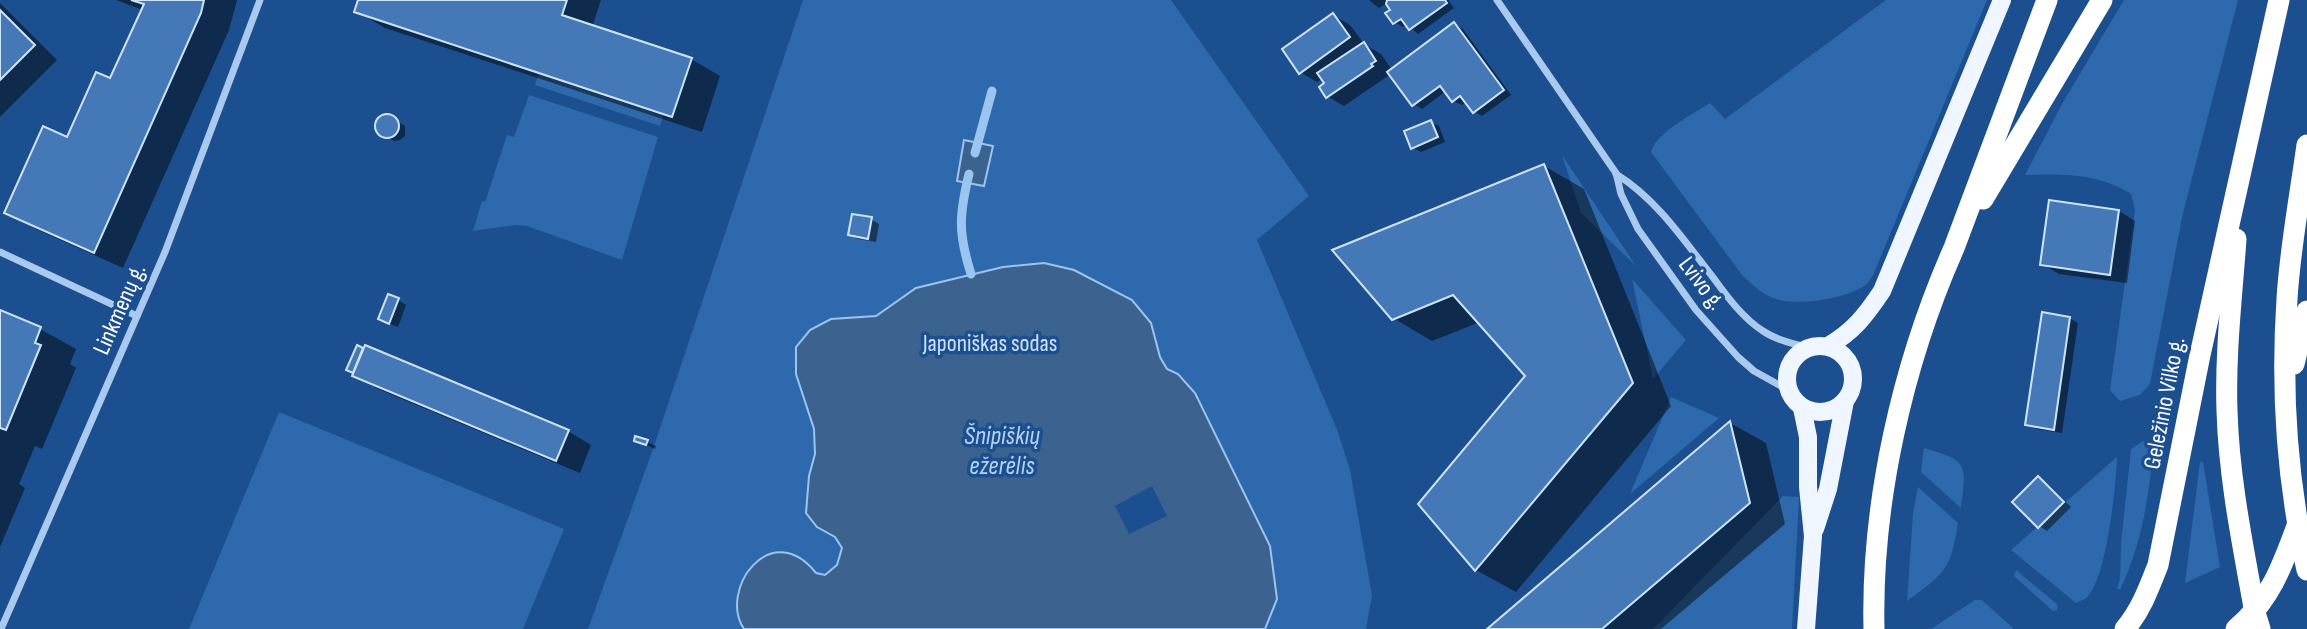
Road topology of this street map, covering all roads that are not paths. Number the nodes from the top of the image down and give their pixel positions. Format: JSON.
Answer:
{"nodes":[{"id":1,"x":260,"y":0,"type":"edge"},
{"id":2,"x":1497,"y":0,"type":"edge"},
{"id":3,"x":2002,"y":0,"type":"edge"},
{"id":4,"x":2047,"y":0,"type":"edge"},
{"id":5,"x":2102,"y":0,"type":"edge"},
{"id":6,"x":2279,"y":0,"type":"edge"},
{"id":7,"x":2307,"y":145,"type":"edge"},
{"id":8,"x":1616,"y":173,"type":"junction"},
{"id":9,"x":2240,"y":181,"type":"junction"},
{"id":10,"x":1954,"y":248,"type":"junction"},
{"id":11,"x":0,"y":252,"type":"edge"},
{"id":12,"x":2307,"y":312,"type":"edge"},
{"id":13,"x":137,"y":316,"type":"junction"},
{"id":14,"x":1828,"y":346,"type":"junction"},
{"id":15,"x":1808,"y":347,"type":"junction"},
{"id":16,"x":1788,"y":390,"type":"junction"},
{"id":17,"x":2286,"y":400,"type":"junction"},
{"id":18,"x":1845,"y":401,"type":"junction"},
{"id":19,"x":1802,"y":408,"type":"junction"},
{"id":20,"x":2297,"y":526,"type":"junction"},
{"id":21,"x":1813,"y":536,"type":"junction"},
{"id":22,"x":2307,"y":570,"type":"edge"},
{"id":23,"x":2258,"y":621,"type":"edge"},
{"id":24,"x":1,"y":629,"type":"edge"},
{"id":25,"x":1806,"y":629,"type":"edge"},
{"id":26,"x":1874,"y":629,"type":"edge"},
{"id":27,"x":2124,"y":629,"type":"edge"},
{"id":28,"x":2236,"y":629,"type":"edge"}],
"edges":[{"from":1,"to":13,"type":"street","name":"Linkmenų g."},
{"from":2,"to":8,"type":"street","name":"Lvivo g."},
{"from":3,"to":14,"type":"main road"},
{"from":4,"to":10,"type":"highway"},
{"from":5,"to":10,"type":"highway"},
{"from":6,"to":9,"type":"highway","name":"Geležinio Vilko g."},
{"from":7,"to":17,"type":"highway"},
{"from":8,"to":15,"type":"street","name":"Lvivo g."},
{"from":8,"to":16,"type":"street","name":"Lvivo g."},
{"from":9,"to":23,"type":"highway","name":"Geležinio Vilko g."},
{"from":9,"to":27,"type":"highway","name":"Geležinio Vilko g."},
{"from":10,"to":26,"type":"highway"},
{"from":11,"to":13,"type":"street"},
{"from":12,"to":17,"type":"highway"},
{"from":13,"to":24,"type":"street","name":"Linkmenų g."},
{"from":14,"to":15,"type":"main road"},
{"from":14,"to":18,"type":"main road"},
{"from":15,"to":16,"type":"main road"},
{"from":16,"to":19,"type":"main road"},
{"from":17,"to":20,"type":"highway"},
{"from":18,"to":19,"type":"main road"},
{"from":18,"to":21,"type":"main road"},
{"from":19,"to":21,"type":"main road"},
{"from":20,"to":22,"type":"highway"},
{"from":20,"to":23,"type":"highway"},
{"from":21,"to":25,"type":"main road"},
{"from":23,"to":28,"type":"highway"}]}
